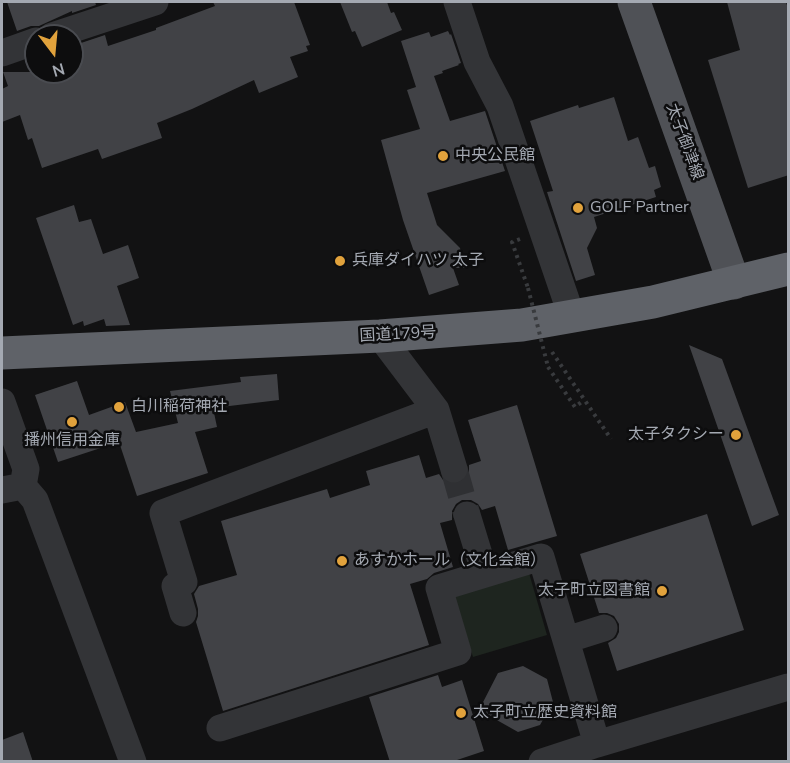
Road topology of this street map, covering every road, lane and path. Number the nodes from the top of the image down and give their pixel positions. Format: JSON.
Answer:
{"nodes":[{"id":1,"x":155,"y":2,"type":"edge"},
{"id":2,"x":457,"y":2,"type":"edge"},
{"id":3,"x":634,"y":2,"type":"edge"},
{"id":4,"x":84,"y":25,"type":"edge"},
{"id":5,"x":24,"y":45,"type":"edge"},
{"id":6,"x":2,"y":53,"type":"edge"},
{"id":7,"x":522,"y":238,"type":"dead end"},
{"id":8,"x":789,"y":269,"type":"edge"},
{"id":9,"x":734,"y":283,"type":"junction"},
{"id":10,"x":572,"y":317,"type":"junction"},
{"id":11,"x":380,"y":336,"type":"junction"},
{"id":12,"x":552,"y":352,"type":"dead end"},
{"id":13,"x":2,"y":353,"type":"edge"},
{"id":14,"x":584,"y":400,"type":"junction"},
{"id":15,"x":2,"y":402,"type":"edge"},
{"id":16,"x":436,"y":411,"type":"junction"},
{"id":17,"x":611,"y":439,"type":"dead end"},
{"id":18,"x":454,"y":470,"type":"tunnel mouth"},
{"id":19,"x":13,"y":488,"type":"edge"},
{"id":20,"x":467,"y":515,"type":"tunnel mouth"},
{"id":21,"x":485,"y":574,"type":"junction"},
{"id":22,"x":183,"y":613,"type":"dead end"},
{"id":23,"x":604,"y":628,"type":"dead end"},
{"id":24,"x":566,"y":640,"type":"junction"},
{"id":25,"x":789,"y":687,"type":"edge"},
{"id":26,"x":220,"y":728,"type":"dead end"},
{"id":27,"x":597,"y":744,"type":"junction"},
{"id":28,"x":133,"y":762,"type":"edge"},
{"id":29,"x":542,"y":762,"type":"edge"}],
"edges":[{"from":1,"to":4,"type":"street"},
{"from":2,"to":10,"type":"street"},
{"from":3,"to":9,"type":"main road","name":"太子御津線"},
{"from":5,"to":6,"type":"street"},
{"from":7,"to":14,"type":"path","bridge":true},
{"from":8,"to":9,"type":"highway","name":"国道179号"},
{"from":9,"to":10,"type":"highway","name":"国道179号"},
{"from":10,"to":11,"type":"highway","name":"国道179号"},
{"from":11,"to":13,"type":"highway","name":"国道179号"},
{"from":11,"to":16,"type":"street"},
{"from":12,"to":14,"type":"path"},
{"from":14,"to":17,"type":"path"},
{"from":15,"to":19,"type":"street"},
{"from":16,"to":18,"type":"street"},
{"from":16,"to":22,"type":"street"},
{"from":19,"to":28,"type":"street"},
{"from":20,"to":21,"type":"street"},
{"from":21,"to":24,"type":"street"},
{"from":21,"to":26,"type":"street"},
{"from":23,"to":24,"type":"street"},
{"from":24,"to":27,"type":"street"},
{"from":25,"to":27,"type":"street"},
{"from":27,"to":29,"type":"street"}]}
